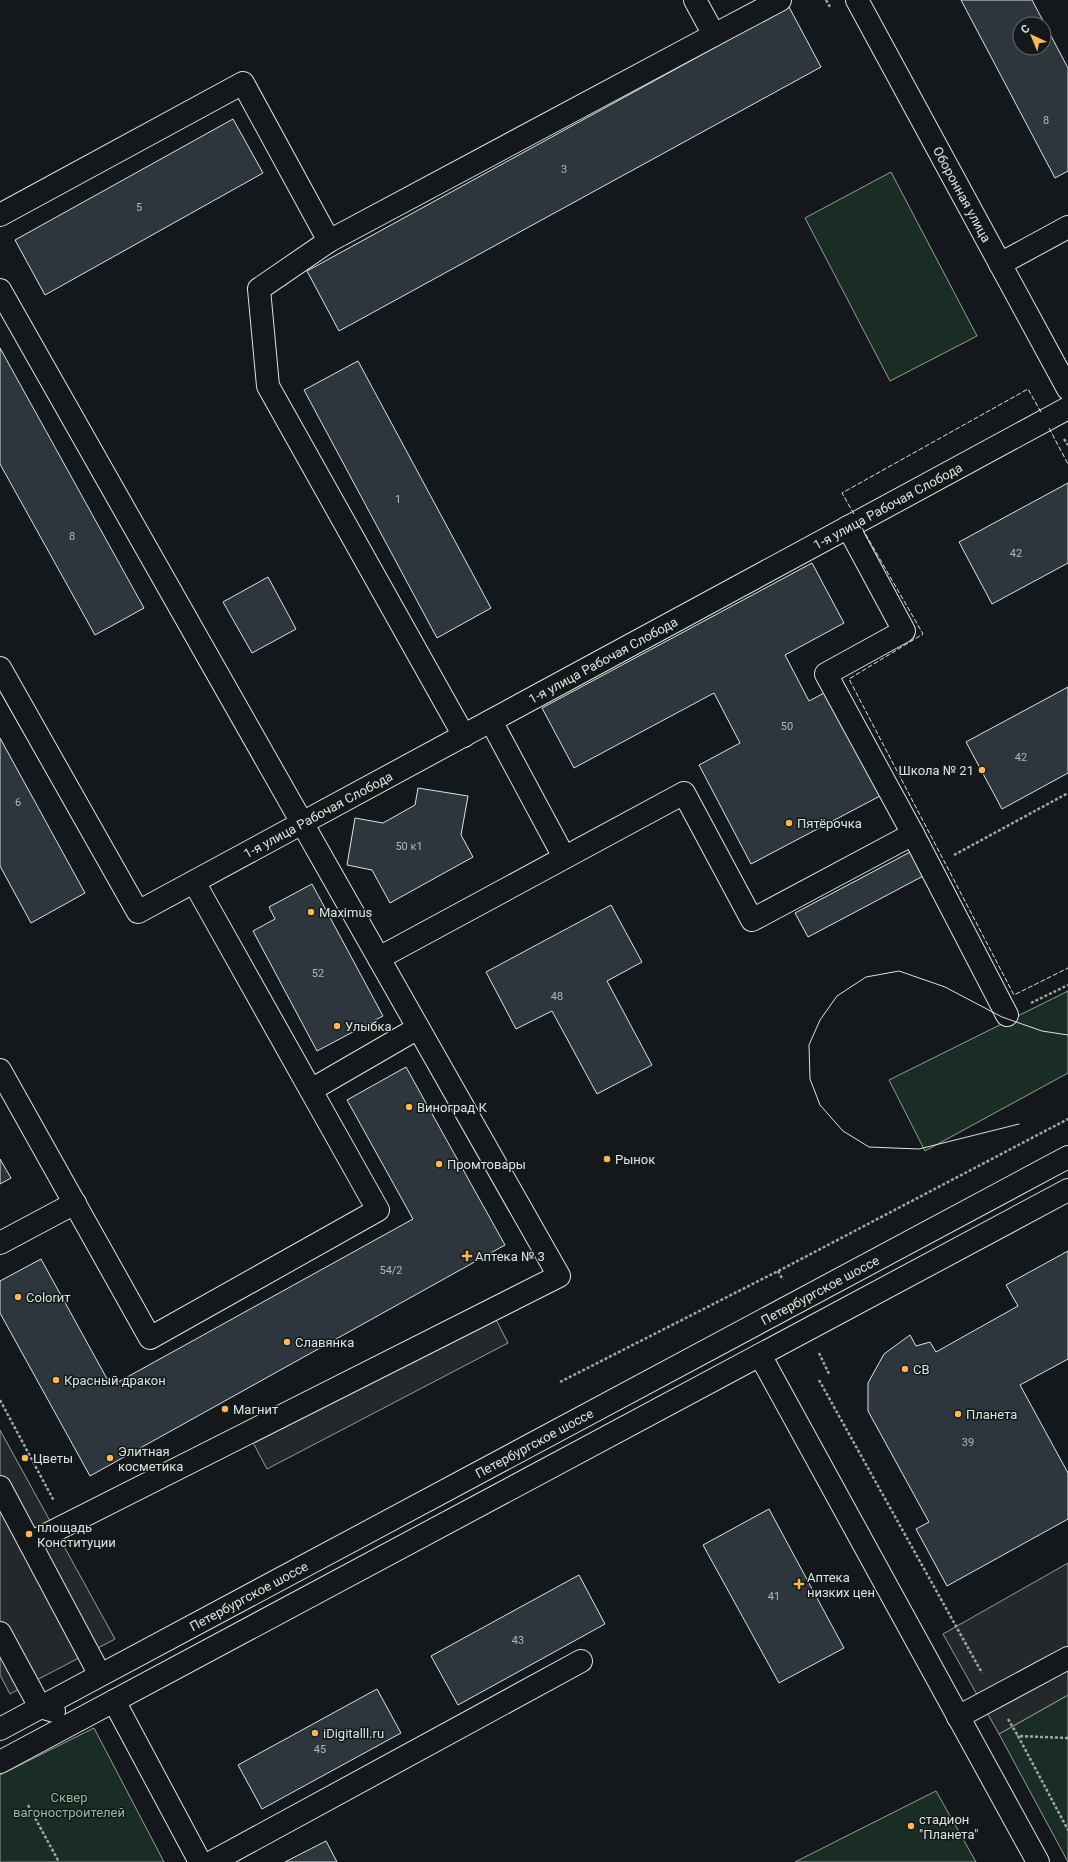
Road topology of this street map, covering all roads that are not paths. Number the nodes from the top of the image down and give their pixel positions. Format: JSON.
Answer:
{"nodes":[{"id":1,"x":695,"y":0,"type":"edge"},
{"id":2,"x":780,"y":0,"type":"edge"},
{"id":3,"x":857,"y":0,"type":"edge"},
{"id":4,"x":714,"y":35,"type":"junction"},
{"id":5,"x":0,"y":215,"type":"edge"},
{"id":6,"x":1068,"y":227,"type":"edge"},
{"id":7,"x":329,"y":241,"type":"junction"},
{"id":8,"x":1000,"y":264,"type":"junction"},
{"id":9,"x":0,"y":290,"type":"edge"},
{"id":10,"x":1068,"y":389,"type":"edge"},
{"id":11,"x":1068,"y":408,"type":"edge"},
{"id":12,"x":848,"y":527,"type":"junction"},
{"id":13,"x":0,"y":668,"type":"edge"},
{"id":14,"x":491,"y":721,"type":"junction"},
{"id":15,"x":464,"y":736,"type":"junction"},
{"id":16,"x":302,"y":823,"type":"junction"},
{"id":17,"x":913,"y":834,"type":"junction"},
{"id":18,"x":564,"y":857,"type":"junction"},
{"id":19,"x":194,"y":882,"type":"junction"},
{"id":20,"x":378,"y":958,"type":"junction"},
{"id":21,"x":1007,"y":1015,"type":"road end"},
{"id":22,"x":418,"y":1028,"type":"junction"},
{"id":23,"x":0,"y":1070,"type":"edge"},
{"id":24,"x":311,"y":1090,"type":"junction"},
{"id":25,"x":1068,"y":1157,"type":"edge"},
{"id":26,"x":1068,"y":1190,"type":"edge"},
{"id":27,"x":75,"y":1203,"type":"junction"},
{"id":28,"x":0,"y":1242,"type":"edge"},
{"id":29,"x":746,"y":1330,"type":"junction"},
{"id":30,"x":760,"y":1355,"type":"junction"},
{"id":31,"x":0,"y":1487,"type":"edge"},
{"id":32,"x":30,"y":1543,"type":"junction"},
{"id":33,"x":0,"y":1634,"type":"edge"},
{"id":34,"x":1068,"y":1658,"type":"edge"},
{"id":35,"x":581,"y":1660,"type":"dead end"},
{"id":36,"x":100,"y":1675,"type":"junction"},
{"id":37,"x":114,"y":1701,"type":"junction"},
{"id":38,"x":40,"y":1707,"type":"junction"},
{"id":39,"x":958,"y":1716,"type":"junction"},
{"id":40,"x":82,"y":1718,"type":"junction"},
{"id":41,"x":0,"y":1729,"type":"edge"},
{"id":42,"x":0,"y":1762,"type":"edge"},
{"id":43,"x":200,"y":1862,"type":"edge"},
{"id":44,"x":212,"y":1862,"type":"edge"},
{"id":45,"x":1038,"y":1862,"type":"edge"}],
"edges":[{"from":1,"to":4,"type":"main road"},
{"from":2,"to":4,"type":"main road"},
{"from":3,"to":8,"type":"main road","name":"Оборонная улица"},
{"from":4,"to":7,"type":"main road"},
{"from":5,"to":7,"type":"main road"},
{"from":6,"to":8,"type":"main road"},
{"from":7,"to":15,"type":"main road"},
{"from":8,"to":10,"type":"main road","name":"Оборонная улица"},
{"from":9,"to":16,"type":"main road"},
{"from":11,"to":12,"type":"main road","name":"1-я улица Рабочая Слобода"},
{"from":12,"to":14,"type":"main road","name":"1-я улица Рабочая Слобода"},
{"from":12,"to":17,"type":"main road"},
{"from":13,"to":19,"type":"main road","name":"1-я улица Рабочая Слобода"},
{"from":14,"to":15,"type":"main road","name":"1-я улица Рабочая Слобода"},
{"from":14,"to":18,"type":"main road"},
{"from":15,"to":16,"type":"main road","name":"1-я улица Рабочая Слобода"},
{"from":16,"to":19,"type":"main road","name":"1-я улица Рабочая Слобода"},
{"from":16,"to":20,"type":"main road"},
{"from":17,"to":18,"type":"main road"},
{"from":17,"to":21,"type":"main road"},
{"from":18,"to":20,"type":"main road"},
{"from":19,"to":24,"type":"main road"},
{"from":20,"to":22,"type":"main road"},
{"from":22,"to":24,"type":"main road"},
{"from":22,"to":32,"type":"main road"},
{"from":23,"to":27,"type":"main road"},
{"from":24,"to":27,"type":"main road"},
{"from":25,"to":29,"type":"main road","name":"Петербургское шоссе"},
{"from":26,"to":30,"type":"main road"},
{"from":27,"to":28,"type":"main road"},
{"from":29,"to":30,"type":"main road"},
{"from":29,"to":36,"type":"main road","name":"Петербургское шоссе"},
{"from":30,"to":37,"type":"main road"},
{"from":30,"to":39,"type":"main road"},
{"from":31,"to":32,"type":"main road"},
{"from":32,"to":36,"type":"main road"},
{"from":33,"to":38,"type":"main road"},
{"from":34,"to":39,"type":"main road"},
{"from":35,"to":44,"type":"main road"},
{"from":36,"to":38,"type":"main road","name":"Петербургское шоссе"},
{"from":36,"to":40,"type":"main road"},
{"from":37,"to":40,"type":"main road"},
{"from":37,"to":43,"type":"main road"},
{"from":38,"to":40,"type":"main road"},
{"from":38,"to":41,"type":"main road","name":"Петербургское шоссе"},
{"from":39,"to":45,"type":"main road"},
{"from":40,"to":42,"type":"main road"}]}
